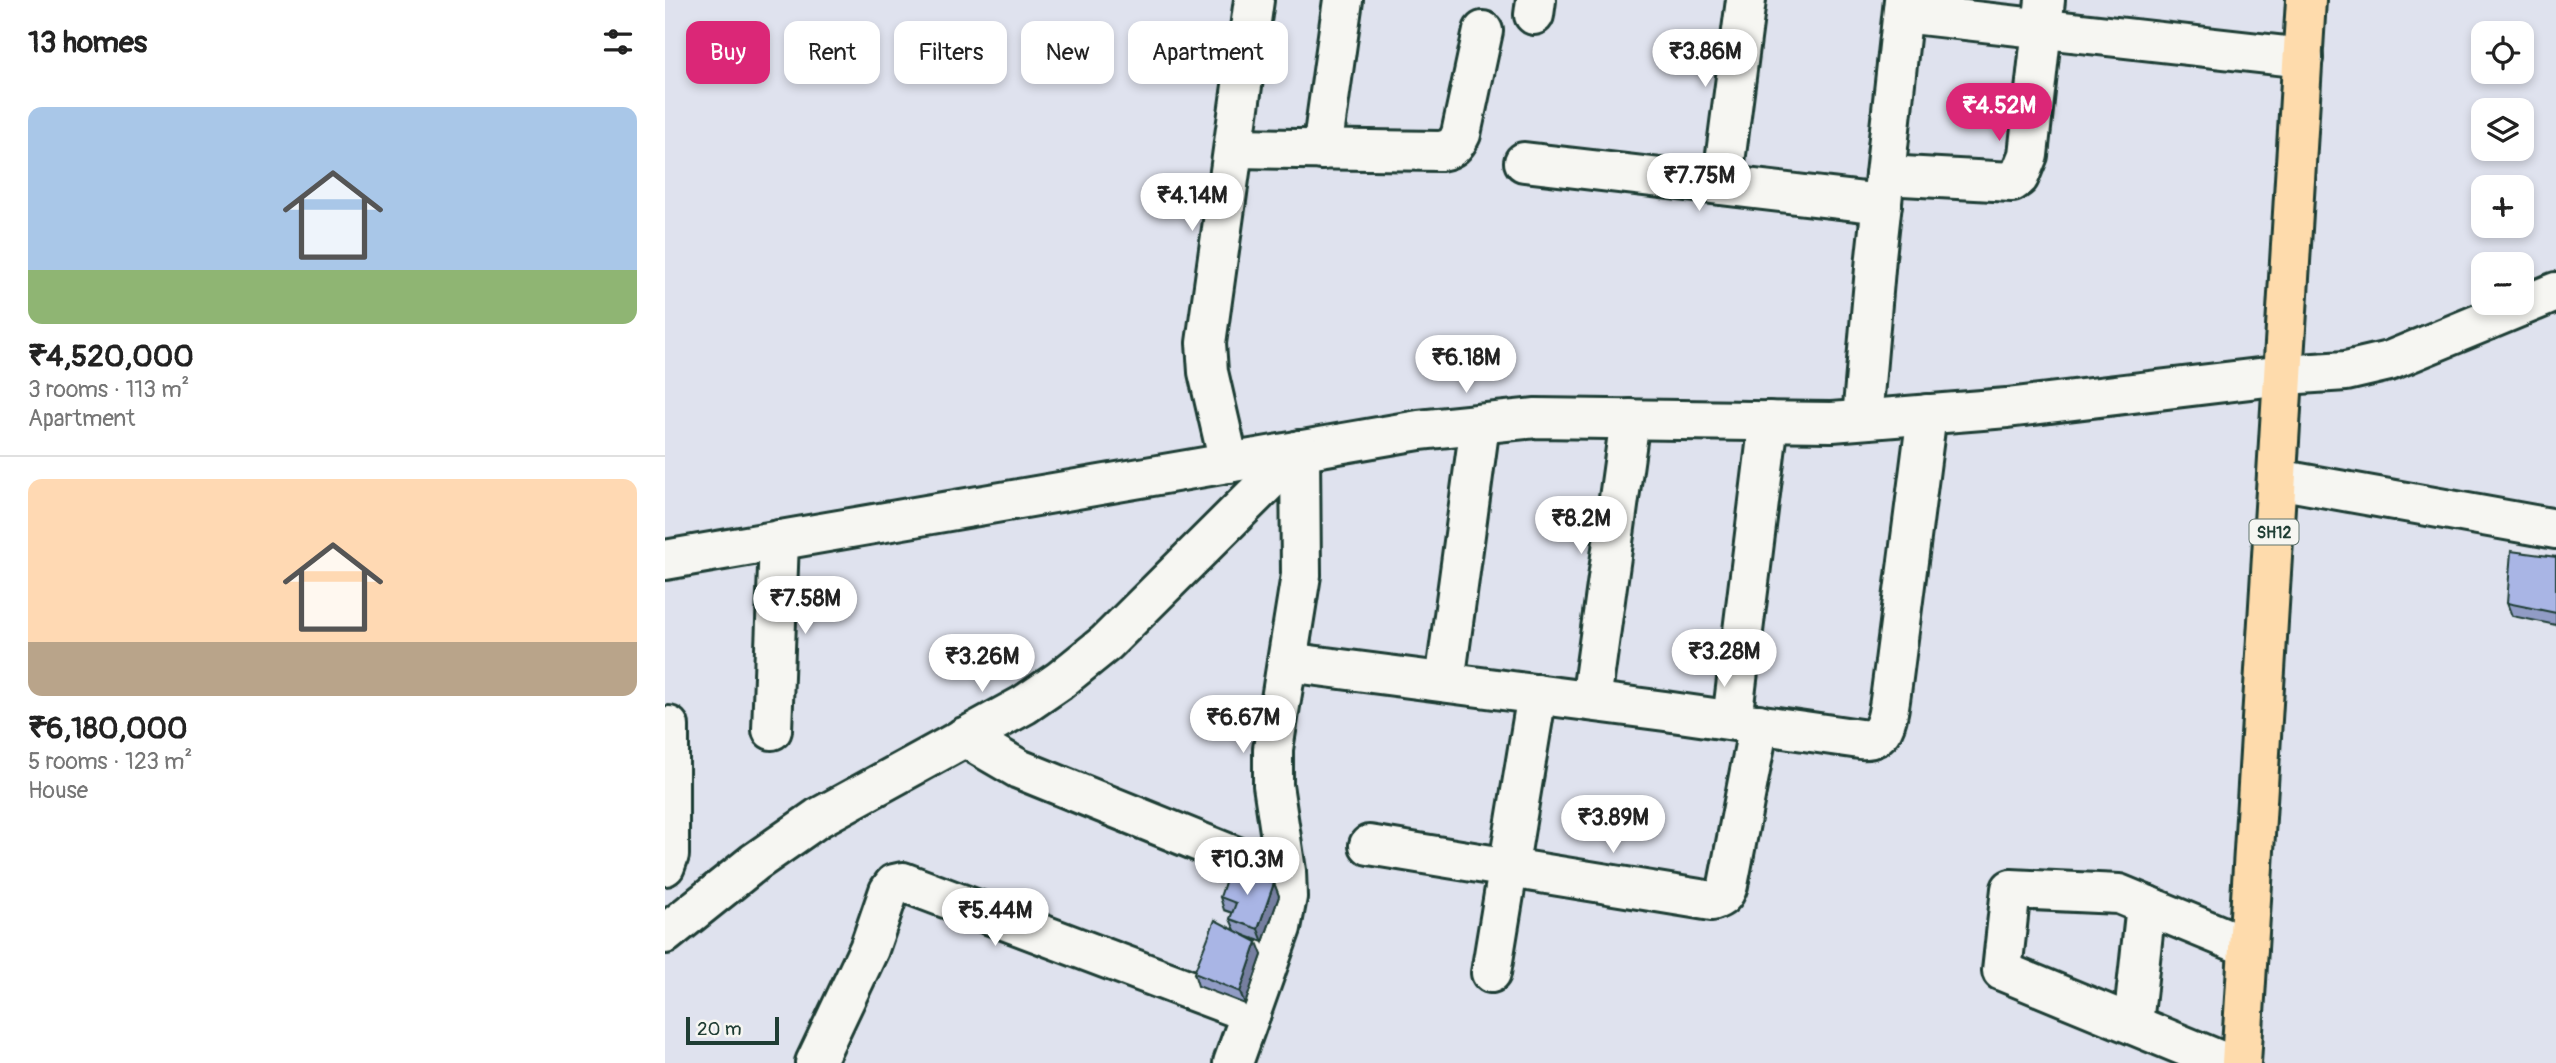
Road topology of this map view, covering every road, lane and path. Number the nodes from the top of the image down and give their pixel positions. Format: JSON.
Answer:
{"nodes":[{"id":1,"x":1254,"y":0,"type":"edge"},
{"id":2,"x":1343,"y":0,"type":"edge"},
{"id":3,"x":1746,"y":0,"type":"edge"},
{"id":4,"x":2306,"y":0,"type":"edge"},
{"id":5,"x":1903,"y":6,"type":"edge"},
{"id":6,"x":2043,"y":13,"type":"edge"},
{"id":7,"x":1483,"y":31,"type":"dead end"},
{"id":8,"x":2303,"y":58,"type":"junction"},
{"id":9,"x":1234,"y":148,"type":"junction"},
{"id":10,"x":1322,"y":150,"type":"junction"},
{"id":11,"x":1524,"y":162,"type":"dead end"},
{"id":12,"x":1722,"y":185,"type":"junction"},
{"id":13,"x":1883,"y":190,"type":"junction"},
{"id":14,"x":2556,"y":292,"type":"edge"},
{"id":15,"x":2284,"y":376,"type":"junction"},
{"id":16,"x":1927,"y":414,"type":"junction"},
{"id":17,"x":1630,"y":419,"type":"junction"},
{"id":18,"x":1862,"y":419,"type":"junction"},
{"id":19,"x":1769,"y":421,"type":"junction"},
{"id":20,"x":1481,"y":424,"type":"junction"},
{"id":21,"x":1300,"y":450,"type":"junction"},
{"id":22,"x":1229,"y":463,"type":"junction"},
{"id":23,"x":2277,"y":479,"type":"junction"},
{"id":24,"x":2556,"y":529,"type":"edge"},
{"id":25,"x":779,"y":540,"type":"junction"},
{"id":26,"x":665,"y":560,"type":"edge"},
{"id":27,"x":1287,"y":662,"type":"junction"},
{"id":28,"x":1445,"y":682,"type":"junction"},
{"id":29,"x":1537,"y":694,"type":"junction"},
{"id":30,"x":1591,"y":701,"type":"junction"},
{"id":31,"x":1745,"y":722,"type":"junction"},
{"id":32,"x":669,"y":726,"type":"dead end"},
{"id":33,"x":772,"y":730,"type":"dead end"},
{"id":34,"x":964,"y":737,"type":"junction"},
{"id":35,"x":1369,"y":845,"type":"dead end"},
{"id":36,"x":665,"y":866,"type":"edge"},
{"id":37,"x":1510,"y":868,"type":"junction"},
{"id":38,"x":1286,"y":877,"type":"junction"},
{"id":39,"x":2146,"y":905,"type":"junction"},
{"id":40,"x":665,"y":934,"type":"edge"},
{"id":41,"x":2248,"y":947,"type":"junction"},
{"id":42,"x":1491,"y":973,"type":"dead end"},
{"id":43,"x":1251,"y":1013,"type":"junction"},
{"id":44,"x":2133,"y":1024,"type":"junction"},
{"id":45,"x":815,"y":1063,"type":"edge"},
{"id":46,"x":1233,"y":1063,"type":"edge"},
{"id":47,"x":2226,"y":1063,"type":"edge"},
{"id":48,"x":2241,"y":1063,"type":"edge"}],
"edges":[{"from":1,"to":9,"type":"street"},
{"from":2,"to":10,"type":"street"},
{"from":3,"to":12,"type":"street"},
{"from":4,"to":8,"type":"main road","number":"SH12"},
{"from":5,"to":6,"type":"street"},
{"from":5,"to":13,"type":"street"},
{"from":6,"to":8,"type":"street"},
{"from":6,"to":13,"type":"street"},
{"from":7,"to":10,"type":"street"},
{"from":8,"to":15,"type":"main road","number":"SH12"},
{"from":9,"to":10,"type":"street"},
{"from":9,"to":22,"type":"street"},
{"from":11,"to":12,"type":"street"},
{"from":12,"to":13,"type":"street"},
{"from":13,"to":18,"type":"street"},
{"from":14,"to":15,"type":"street"},
{"from":15,"to":16,"type":"street"},
{"from":15,"to":23,"type":"main road","number":"SH12"},
{"from":16,"to":18,"type":"street"},
{"from":16,"to":31,"type":"street"},
{"from":17,"to":19,"type":"street"},
{"from":17,"to":20,"type":"street"},
{"from":17,"to":30,"type":"street"},
{"from":18,"to":19,"type":"street"},
{"from":19,"to":31,"type":"street"},
{"from":20,"to":21,"type":"street"},
{"from":20,"to":28,"type":"street"},
{"from":21,"to":22,"type":"street"},
{"from":21,"to":27,"type":"street"},
{"from":21,"to":34,"type":"street"},
{"from":22,"to":25,"type":"street"},
{"from":23,"to":24,"type":"street"},
{"from":23,"to":41,"type":"main road","number":"SH12"},
{"from":25,"to":26,"type":"street"},
{"from":25,"to":33,"type":"street"},
{"from":27,"to":28,"type":"street"},
{"from":27,"to":38,"type":"street"},
{"from":28,"to":29,"type":"street"},
{"from":29,"to":30,"type":"street"},
{"from":29,"to":37,"type":"street"},
{"from":30,"to":31,"type":"street"},
{"from":31,"to":37,"type":"street"},
{"from":32,"to":36,"type":"street"},
{"from":34,"to":38,"type":"street"},
{"from":34,"to":40,"type":"street"},
{"from":35,"to":37,"type":"street"},
{"from":37,"to":42,"type":"street"},
{"from":38,"to":43,"type":"street"},
{"from":39,"to":41,"type":"street"},
{"from":39,"to":44,"type":"street"},
{"from":39,"to":44,"type":"street"},
{"from":41,"to":48,"type":"main road","number":"SH12"},
{"from":43,"to":45,"type":"street"},
{"from":43,"to":46,"type":"street"},
{"from":44,"to":47,"type":"street"}]}
